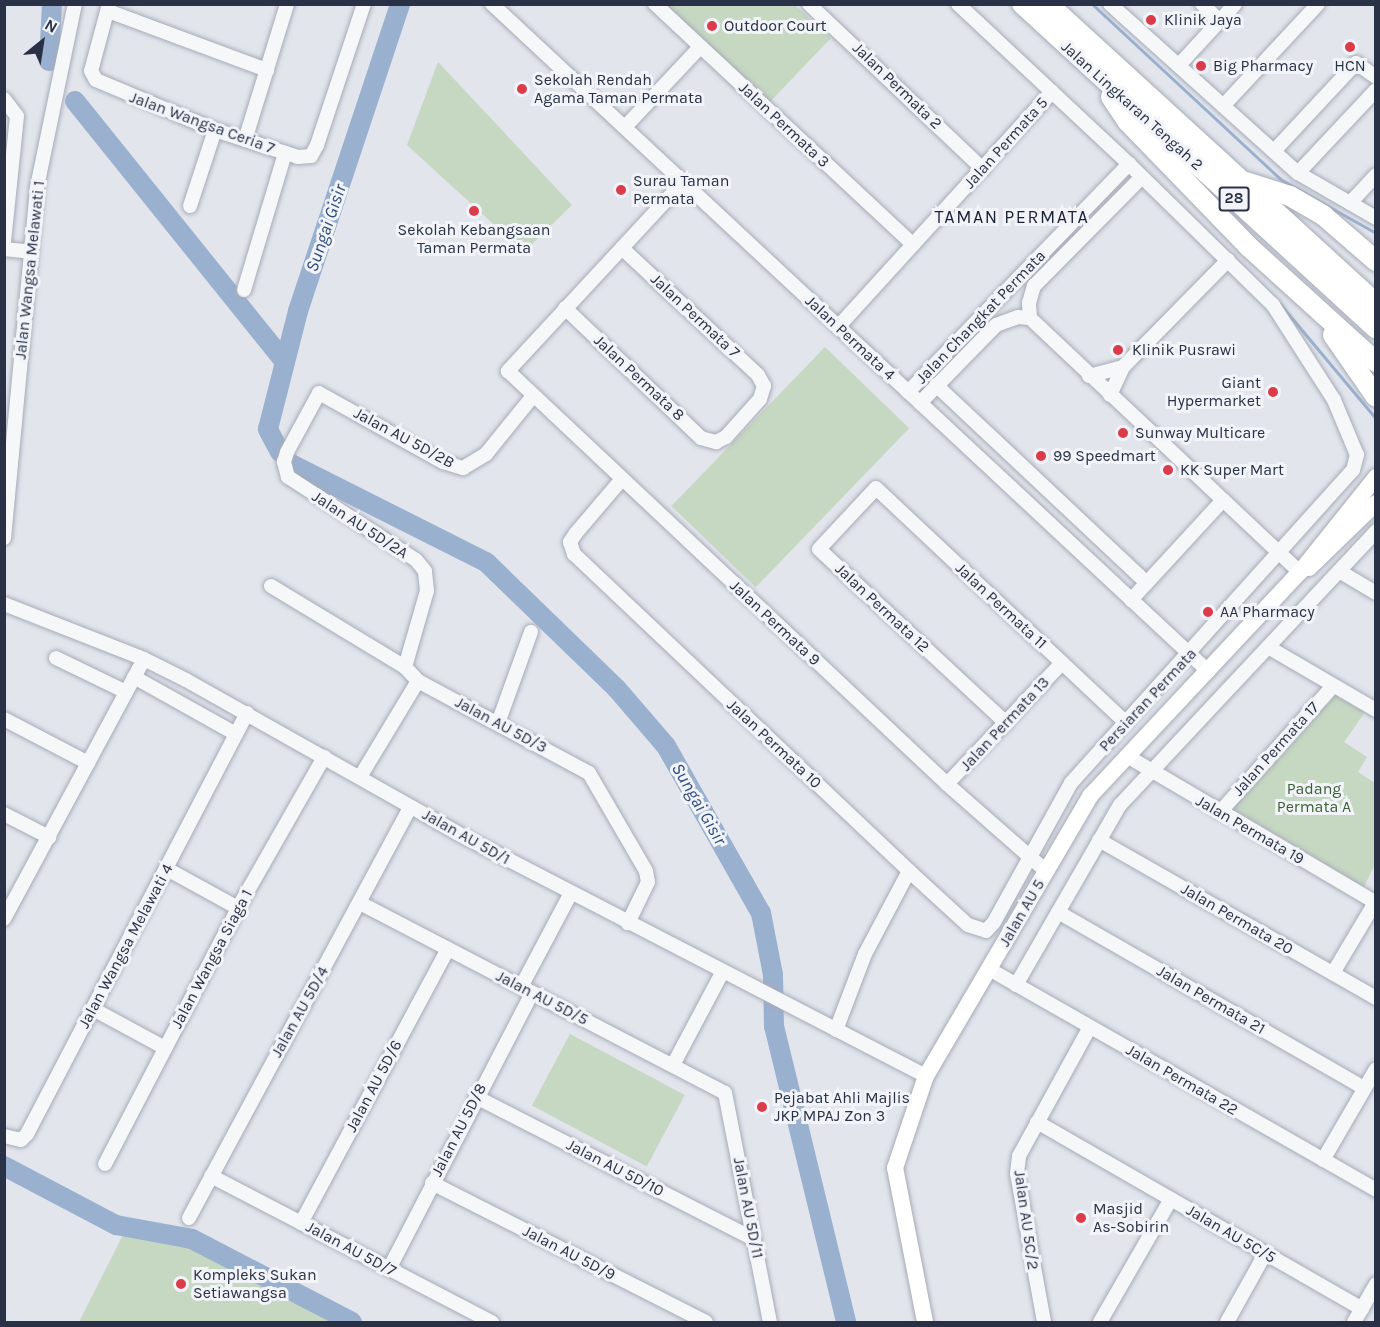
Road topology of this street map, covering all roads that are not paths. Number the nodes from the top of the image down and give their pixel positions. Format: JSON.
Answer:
{"nodes":[{"id":1,"x":75,"y":4,"type":"edge"},
{"id":2,"x":287,"y":4,"type":"edge"},
{"id":3,"x":364,"y":4,"type":"edge"},
{"id":4,"x":492,"y":4,"type":"edge"},
{"id":5,"x":655,"y":4,"type":"edge"},
{"id":6,"x":809,"y":4,"type":"edge"},
{"id":7,"x":958,"y":4,"type":"edge"},
{"id":8,"x":1022,"y":4,"type":"edge"},
{"id":9,"x":1048,"y":4,"type":"edge"},
{"id":10,"x":1110,"y":4,"type":"edge"},
{"id":11,"x":1202,"y":4,"type":"edge"},
{"id":12,"x":1235,"y":4,"type":"edge"},
{"id":13,"x":1318,"y":4,"type":"edge"},
{"id":14,"x":109,"y":8,"type":"edge"},
{"id":15,"x":1220,"y":21,"type":"junction"},
{"id":16,"x":700,"y":47,"type":"junction"},
{"id":17,"x":1179,"y":65,"type":"junction"},
{"id":18,"x":1092,"y":69,"type":"junction"},
{"id":19,"x":267,"y":70,"type":"junction"},
{"id":20,"x":1376,"y":77,"type":"edge"},
{"id":21,"x":1376,"y":90,"type":"edge"},
{"id":22,"x":1052,"y":92,"type":"junction"},
{"id":23,"x":5,"y":99,"type":"edge"},
{"id":24,"x":1223,"y":106,"type":"junction"},
{"id":25,"x":625,"y":127,"type":"junction"},
{"id":26,"x":215,"y":130,"type":"junction"},
{"id":27,"x":245,"y":140,"type":"junction"},
{"id":28,"x":1274,"y":151,"type":"junction"},
{"id":29,"x":285,"y":153,"type":"junction"},
{"id":30,"x":1129,"y":164,"type":"junction"},
{"id":31,"x":983,"y":169,"type":"junction"},
{"id":32,"x":1298,"y":173,"type":"junction"},
{"id":33,"x":1376,"y":175,"type":"edge"},
{"id":34,"x":1142,"y":177,"type":"junction"},
{"id":35,"x":1241,"y":181,"type":"junction"},
{"id":36,"x":683,"y":182,"type":"junction"},
{"id":37,"x":1350,"y":203,"type":"junction"},
{"id":38,"x":190,"y":206,"type":"dead end"},
{"id":39,"x":1376,"y":218,"type":"edge"},
{"id":40,"x":1351,"y":239,"type":"junction"},
{"id":41,"x":4,"y":241,"type":"edge"},
{"id":42,"x":913,"y":245,"type":"junction"},
{"id":43,"x":622,"y":248,"type":"junction"},
{"id":44,"x":4,"y":249,"type":"edge"},
{"id":45,"x":1376,"y":251,"type":"edge"},
{"id":46,"x":31,"y":252,"type":"junction"},
{"id":47,"x":1228,"y":260,"type":"junction"},
{"id":48,"x":1376,"y":261,"type":"edge"},
{"id":49,"x":244,"y":290,"type":"dead end"},
{"id":50,"x":1376,"y":303,"type":"edge"},
{"id":51,"x":1314,"y":306,"type":"junction"},
{"id":52,"x":565,"y":308,"type":"junction"},
{"id":53,"x":1030,"y":318,"type":"junction"},
{"id":54,"x":838,"y":327,"type":"junction"},
{"id":55,"x":1376,"y":328,"type":"edge"},
{"id":56,"x":1376,"y":362,"type":"edge"},
{"id":57,"x":1123,"y":367,"type":"junction"},
{"id":58,"x":1089,"y":376,"type":"junction"},
{"id":59,"x":936,"y":385,"type":"junction"},
{"id":60,"x":908,"y":392,"type":"junction"},
{"id":61,"x":319,"y":393,"type":"joint"},
{"id":62,"x":1110,"y":395,"type":"junction"},
{"id":63,"x":533,"y":396,"type":"junction"},
{"id":64,"x":1376,"y":397,"type":"edge"},
{"id":65,"x":920,"y":402,"type":"junction"},
{"id":66,"x":10,"y":411,"type":"edge"},
{"id":67,"x":716,"y":442,"type":"joint"},
{"id":68,"x":1376,"y":477,"type":"edge"},
{"id":69,"x":622,"y":479,"type":"junction"},
{"id":70,"x":876,"y":488,"type":"joint"},
{"id":71,"x":1223,"y":500,"type":"junction"},
{"id":72,"x":1376,"y":503,"type":"edge"},
{"id":73,"x":1376,"y":531,"type":"edge"},
{"id":74,"x":4,"y":538,"type":"edge"},
{"id":75,"x":1280,"y":554,"type":"junction"},
{"id":76,"x":1339,"y":571,"type":"junction"},
{"id":77,"x":1300,"y":572,"type":"junction"},
{"id":78,"x":1147,"y":583,"type":"junction"},
{"id":79,"x":271,"y":586,"type":"dead end"},
{"id":80,"x":1376,"y":593,"type":"edge"},
{"id":81,"x":1131,"y":600,"type":"junction"},
{"id":82,"x":4,"y":604,"type":"edge"},
{"id":83,"x":531,"y":632,"type":"dead end"},
{"id":84,"x":1268,"y":647,"type":"junction"},
{"id":85,"x":1190,"y":655,"type":"junction"},
{"id":86,"x":56,"y":658,"type":"dead end"},
{"id":87,"x":144,"y":659,"type":"junction"},
{"id":88,"x":1062,"y":663,"type":"junction"},
{"id":89,"x":405,"y":667,"type":"junction"},
{"id":90,"x":1208,"y":671,"type":"junction"},
{"id":91,"x":134,"y":677,"type":"junction"},
{"id":92,"x":418,"y":681,"type":"junction"},
{"id":93,"x":1333,"y":686,"type":"junction"},
{"id":94,"x":126,"y":692,"type":"junction"},
{"id":95,"x":1376,"y":710,"type":"edge"},
{"id":96,"x":247,"y":713,"type":"junction"},
{"id":97,"x":4,"y":719,"type":"edge"},
{"id":98,"x":498,"y":723,"type":"junction"},
{"id":99,"x":1006,"y":723,"type":"junction"},
{"id":100,"x":1126,"y":723,"type":"junction"},
{"id":101,"x":236,"y":734,"type":"junction"},
{"id":102,"x":1127,"y":756,"type":"junction"},
{"id":103,"x":324,"y":757,"type":"junction"},
{"id":104,"x":88,"y":762,"type":"junction"},
{"id":105,"x":1152,"y":773,"type":"junction"},
{"id":106,"x":360,"y":777,"type":"junction"},
{"id":107,"x":947,"y":784,"type":"junction"},
{"id":108,"x":410,"y":807,"type":"junction"},
{"id":109,"x":1220,"y":812,"type":"junction"},
{"id":110,"x":4,"y":814,"type":"edge"},
{"id":111,"x":49,"y":837,"type":"junction"},
{"id":112,"x":1099,"y":840,"type":"junction"},
{"id":113,"x":1029,"y":856,"type":"junction"},
{"id":114,"x":167,"y":869,"type":"junction"},
{"id":115,"x":909,"y":871,"type":"junction"},
{"id":116,"x":1046,"y":871,"type":"junction"},
{"id":117,"x":571,"y":893,"type":"junction"},
{"id":118,"x":1375,"y":901,"type":"edge"},
{"id":119,"x":360,"y":903,"type":"junction"},
{"id":120,"x":238,"y":908,"type":"junction"},
{"id":121,"x":1058,"y":912,"type":"junction"},
{"id":122,"x":6,"y":913,"type":"edge"},
{"id":123,"x":628,"y":923,"type":"junction"},
{"id":124,"x":448,"y":950,"type":"junction"},
{"id":125,"x":989,"y":969,"type":"junction"},
{"id":126,"x":722,"y":973,"type":"junction"},
{"id":127,"x":1333,"y":974,"type":"junction"},
{"id":128,"x":1016,"y":985,"type":"junction"},
{"id":129,"x":527,"y":990,"type":"junction"},
{"id":130,"x":1376,"y":998,"type":"edge"},
{"id":131,"x":93,"y":1009,"type":"junction"},
{"id":132,"x":1090,"y":1027,"type":"junction"},
{"id":133,"x":836,"y":1030,"type":"junction"},
{"id":134,"x":165,"y":1048,"type":"junction"},
{"id":135,"x":673,"y":1065,"type":"junction"},
{"id":136,"x":1376,"y":1069,"type":"edge"},
{"id":137,"x":926,"y":1076,"type":"junction"},
{"id":138,"x":1364,"y":1088,"type":"junction"},
{"id":139,"x":725,"y":1093,"type":"joint"},
{"id":140,"x":476,"y":1097,"type":"junction"},
{"id":141,"x":1037,"y":1122,"type":"junction"},
{"id":142,"x":4,"y":1136,"type":"edge"},
{"id":143,"x":1323,"y":1160,"type":"junction"},
{"id":144,"x":105,"y":1164,"type":"dead end"},
{"id":145,"x":211,"y":1176,"type":"junction"},
{"id":146,"x":432,"y":1184,"type":"junction"},
{"id":147,"x":1376,"y":1190,"type":"edge"},
{"id":148,"x":1171,"y":1199,"type":"junction"},
{"id":149,"x":189,"y":1218,"type":"dead end"},
{"id":150,"x":301,"y":1223,"type":"junction"},
{"id":151,"x":754,"y":1239,"type":"junction"},
{"id":152,"x":1265,"y":1254,"type":"junction"},
{"id":153,"x":389,"y":1269,"type":"junction"},
{"id":154,"x":1376,"y":1284,"type":"edge"},
{"id":155,"x":1362,"y":1309,"type":"junction"},
{"id":156,"x":770,"y":1322,"type":"edge"},
{"id":157,"x":492,"y":1323,"type":"edge"},
{"id":158,"x":706,"y":1323,"type":"edge"},
{"id":159,"x":925,"y":1323,"type":"edge"},
{"id":160,"x":1044,"y":1323,"type":"edge"},
{"id":161,"x":1100,"y":1323,"type":"edge"},
{"id":162,"x":1227,"y":1323,"type":"edge"},
{"id":163,"x":1354,"y":1323,"type":"edge"}],
"edges":[{"from":1,"to":46,"type":"street","name":"Jalan Wangsa Melawati 1"},
{"from":2,"to":19,"type":"street"},
{"from":3,"to":29,"type":"street","name":"Jalan Wangsa Ceria 7"},
{"from":4,"to":25,"type":"street","name":"Jalan Permata 4"},
{"from":5,"to":16,"type":"street","name":"Jalan Permata 3"},
{"from":6,"to":31,"type":"street","name":"Jalan Permata 2"},
{"from":7,"to":22,"type":"street","name":"Persiaran Permata"},
{"from":8,"to":18,"type":"highway","name":"Jalan Lingkaran Tengah 2","number":"28"},
{"from":9,"to":35,"type":"highway","name":"Jalan Lingkaran Tengah 2","number":"28"},
{"from":10,"to":17,"type":"street"},
{"from":11,"to":15,"type":"street"},
{"from":12,"to":15,"type":"street"},
{"from":13,"to":24,"type":"street"},
{"from":14,"to":19,"type":"street"},
{"from":14,"to":26,"type":"street","name":"Jalan Wangsa Ceria 7"},
{"from":15,"to":17,"type":"street"},
{"from":16,"to":25,"type":"street"},
{"from":16,"to":42,"type":"street","name":"Jalan Permata 3"},
{"from":17,"to":24,"type":"street"},
{"from":18,"to":51,"type":"highway"},
{"from":18,"to":55,"type":"highway","name":"Jalan Lingkaran Tengah 2","number":"28"},
{"from":19,"to":27,"type":"street"},
{"from":20,"to":28,"type":"street"},
{"from":21,"to":32,"type":"street"},
{"from":22,"to":30,"type":"street","name":"Persiaran Permata"},
{"from":22,"to":31,"type":"street","name":"Jalan Permata 5"},
{"from":23,"to":41,"type":"street"},
{"from":24,"to":28,"type":"street"},
{"from":25,"to":36,"type":"street","name":"Jalan Permata 4"},
{"from":26,"to":27,"type":"street","name":"Jalan Wangsa Ceria 7"},
{"from":26,"to":38,"type":"street"},
{"from":27,"to":29,"type":"street","name":"Jalan Wangsa Ceria 7"},
{"from":28,"to":32,"type":"street"},
{"from":29,"to":49,"type":"street"},
{"from":30,"to":34,"type":"street","name":"Persiaran Permata"},
{"from":30,"to":60,"type":"street","name":"Jalan Changkat Permata"},
{"from":31,"to":42,"type":"street","name":"Jalan Permata 5"},
{"from":32,"to":37,"type":"street"},
{"from":33,"to":37,"type":"street"},
{"from":34,"to":47,"type":"street","name":"Persiaran Permata"},
{"from":34,"to":53,"type":"street","name":"Jalan Changkat Permata"},
{"from":35,"to":40,"type":"highway"},
{"from":35,"to":50,"type":"highway","name":"Jalan Lingkaran Tengah 2","number":"28"},
{"from":36,"to":43,"type":"street"},
{"from":36,"to":54,"type":"street","name":"Jalan Permata 4"},
{"from":37,"to":39,"type":"street"},
{"from":40,"to":45,"type":"highway"},
{"from":40,"to":48,"type":"highway"},
{"from":42,"to":54,"type":"street","name":"Jalan Permata 5"},
{"from":43,"to":52,"type":"street"},
{"from":43,"to":67,"type":"street","name":"Jalan Permata 7"},
{"from":44,"to":46,"type":"street"},
{"from":46,"to":66,"type":"street","name":"Jalan Wangsa Melawati 1"},
{"from":47,"to":57,"type":"street"},
{"from":47,"to":75,"type":"street","name":"Persiaran Permata"},
{"from":51,"to":56,"type":"highway"},
{"from":51,"to":64,"type":"highway"},
{"from":52,"to":63,"type":"street","name":"Jalan Permata 9"},
{"from":52,"to":67,"type":"street","name":"Jalan Permata 8"},
{"from":53,"to":58,"type":"street"},
{"from":53,"to":59,"type":"street","name":"Jalan Changkat Permata"},
{"from":54,"to":60,"type":"street","name":"Jalan Permata 4"},
{"from":57,"to":58,"type":"street"},
{"from":57,"to":62,"type":"street"},
{"from":58,"to":62,"type":"street"},
{"from":59,"to":65,"type":"street","name":"Jalan Changkat Permata"},
{"from":59,"to":78,"type":"street"},
{"from":60,"to":65,"type":"street","name":"Jalan Permata 4"},
{"from":61,"to":63,"type":"street","name":"Jalan AU 5D/2B"},
{"from":61,"to":89,"type":"street","name":"Jalan AU 5D/2A"},
{"from":62,"to":71,"type":"street"},
{"from":63,"to":69,"type":"street","name":"Jalan Permata 9"},
{"from":65,"to":81,"type":"street","name":"Jalan Permata 4"},
{"from":66,"to":74,"type":"street","name":"Jalan Wangsa Melawati 1"},
{"from":68,"to":77,"type":"main road"},
{"from":69,"to":107,"type":"street","name":"Jalan Permata 9"},
{"from":69,"to":115,"type":"street","name":"Jalan Permata 10"},
{"from":70,"to":88,"type":"street","name":"Jalan Permata 11"},
{"from":70,"to":99,"type":"street","name":"Jalan Permata 12"},
{"from":71,"to":75,"type":"street"},
{"from":71,"to":78,"type":"street"},
{"from":72,"to":77,"type":"main road"},
{"from":73,"to":76,"type":"street"},
{"from":75,"to":77,"type":"street"},
{"from":75,"to":85,"type":"street","name":"Persiaran Permata"},
{"from":76,"to":80,"type":"street"},
{"from":76,"to":84,"type":"street"},
{"from":77,"to":90,"type":"main road","name":"Jalan AU 5"},
{"from":78,"to":81,"type":"street"},
{"from":79,"to":89,"type":"street","name":"Jalan AU 5D/3"},
{"from":81,"to":85,"type":"street","name":"Jalan Permata 4"},
{"from":82,"to":87,"type":"street","name":"Jalan AU 5D/1"},
{"from":83,"to":98,"type":"street"},
{"from":84,"to":93,"type":"street"},
{"from":84,"to":105,"type":"street"},
{"from":85,"to":90,"type":"street","name":"Jalan Permata 4"},
{"from":85,"to":100,"type":"street","name":"Persiaran Permata"},
{"from":86,"to":94,"type":"street"},
{"from":87,"to":91,"type":"street"},
{"from":87,"to":96,"type":"street","name":"Jalan AU 5D/1"},
{"from":88,"to":99,"type":"street","name":"Jalan Permata 13"},
{"from":88,"to":100,"type":"street","name":"Jalan Permata 11"},
{"from":89,"to":92,"type":"street","name":"Jalan AU 5D/3"},
{"from":90,"to":102,"type":"main road","name":"Jalan AU 5"},
{"from":91,"to":94,"type":"street"},
{"from":91,"to":101,"type":"street"},
{"from":92,"to":98,"type":"street","name":"Jalan AU 5D/3"},
{"from":92,"to":106,"type":"street"},
{"from":93,"to":95,"type":"street"},
{"from":93,"to":109,"type":"street","name":"Jalan Permata 17"},
{"from":94,"to":104,"type":"street"},
{"from":96,"to":101,"type":"street","name":"Jalan Wangsa Melawati 4"},
{"from":96,"to":103,"type":"street","name":"Jalan AU 5D/1"},
{"from":97,"to":104,"type":"street"},
{"from":98,"to":123,"type":"street","name":"Jalan AU 5D/3"},
{"from":99,"to":107,"type":"street","name":"Jalan Permata 13"},
{"from":100,"to":113,"type":"street","name":"Persiaran Permata"},
{"from":101,"to":114,"type":"street","name":"Jalan Wangsa Melawati 4"},
{"from":102,"to":105,"type":"street","name":"Jalan Permata 19"},
{"from":102,"to":116,"type":"main road","name":"Jalan AU 5"},
{"from":103,"to":106,"type":"street","name":"Jalan AU 5D/1"},
{"from":103,"to":120,"type":"street","name":"Jalan Wangsa Siaga 1"},
{"from":104,"to":111,"type":"street"},
{"from":105,"to":109,"type":"street","name":"Jalan Permata 19"},
{"from":105,"to":112,"type":"street"},
{"from":106,"to":108,"type":"street","name":"Jalan AU 5D/1"},
{"from":107,"to":113,"type":"street","name":"Jalan Permata 9"},
{"from":108,"to":117,"type":"street","name":"Jalan AU 5D/1"},
{"from":108,"to":119,"type":"street","name":"Jalan AU 5D/4"},
{"from":109,"to":118,"type":"street","name":"Jalan Permata 19"},
{"from":110,"to":111,"type":"street"},
{"from":111,"to":122,"type":"street"},
{"from":112,"to":121,"type":"street"},
{"from":112,"to":127,"type":"street","name":"Jalan Permata 20"},
{"from":113,"to":115,"type":"street","name":"Jalan Permata 10"},
{"from":113,"to":116,"type":"street","name":"Jalan Permata 9"},
{"from":114,"to":120,"type":"street"},
{"from":114,"to":131,"type":"street","name":"Jalan Wangsa Melawati 4"},
{"from":115,"to":133,"type":"street"},
{"from":116,"to":125,"type":"main road","name":"Jalan AU 5"},
{"from":117,"to":123,"type":"street","name":"Jalan AU 5D/1"},
{"from":117,"to":129,"type":"street","name":"Jalan AU 5D/8"},
{"from":118,"to":127,"type":"street"},
{"from":119,"to":124,"type":"street","name":"Jalan AU 5D/5"},
{"from":119,"to":145,"type":"street","name":"Jalan AU 5D/4"},
{"from":120,"to":134,"type":"street","name":"Jalan Wangsa Siaga 1"},
{"from":121,"to":128,"type":"street"},
{"from":121,"to":138,"type":"street","name":"Jalan Permata 21"},
{"from":123,"to":126,"type":"street","name":"Jalan AU 5D/1"},
{"from":124,"to":129,"type":"street","name":"Jalan AU 5D/5"},
{"from":124,"to":150,"type":"street","name":"Jalan AU 5D/6"},
{"from":125,"to":128,"type":"street","name":"Jalan Permata 22"},
{"from":125,"to":137,"type":"main road","name":"Jalan AU 5"},
{"from":126,"to":133,"type":"street","name":"Jalan AU 5D/1"},
{"from":126,"to":135,"type":"street"},
{"from":127,"to":130,"type":"street","name":"Jalan Permata 20"},
{"from":128,"to":132,"type":"street","name":"Jalan Permata 22"},
{"from":129,"to":135,"type":"street","name":"Jalan AU 5D/5"},
{"from":129,"to":140,"type":"street","name":"Jalan AU 5D/8"},
{"from":131,"to":134,"type":"street"},
{"from":131,"to":142,"type":"street","name":"Jalan Wangsa Melawati 4"},
{"from":132,"to":141,"type":"street","name":"Jalan AU 5C/2"},
{"from":132,"to":143,"type":"street","name":"Jalan Permata 22"},
{"from":133,"to":137,"type":"street","name":"Jalan AU 5D/1"},
{"from":134,"to":144,"type":"street","name":"Jalan Wangsa Siaga 1"},
{"from":135,"to":139,"type":"street","name":"Jalan AU 5D/5"},
{"from":136,"to":138,"type":"street"},
{"from":137,"to":159,"type":"main road","name":"Jalan AU 5"},
{"from":138,"to":143,"type":"street"},
{"from":139,"to":151,"type":"street","name":"Jalan AU 5D/11"},
{"from":140,"to":146,"type":"street","name":"Jalan AU 5D/8"},
{"from":140,"to":151,"type":"street","name":"Jalan AU 5D/10"},
{"from":141,"to":148,"type":"street","name":"Jalan AU 5C/5"},
{"from":141,"to":160,"type":"street","name":"Jalan AU 5C/2"},
{"from":143,"to":147,"type":"street","name":"Jalan Permata 22"},
{"from":145,"to":149,"type":"street","name":"Jalan AU 5D/4"},
{"from":145,"to":150,"type":"street","name":"Jalan AU 5D/7"},
{"from":146,"to":153,"type":"street","name":"Jalan AU 5D/8"},
{"from":146,"to":158,"type":"street","name":"Jalan AU 5D/9"},
{"from":148,"to":152,"type":"street","name":"Jalan AU 5C/5"},
{"from":148,"to":161,"type":"street"},
{"from":150,"to":153,"type":"street","name":"Jalan AU 5D/7"},
{"from":151,"to":156,"type":"street","name":"Jalan AU 5D/11"},
{"from":152,"to":155,"type":"street","name":"Jalan AU 5C/5"},
{"from":152,"to":162,"type":"street"},
{"from":153,"to":157,"type":"street","name":"Jalan AU 5D/7"},
{"from":154,"to":155,"type":"street"},
{"from":155,"to":163,"type":"street"}]}
